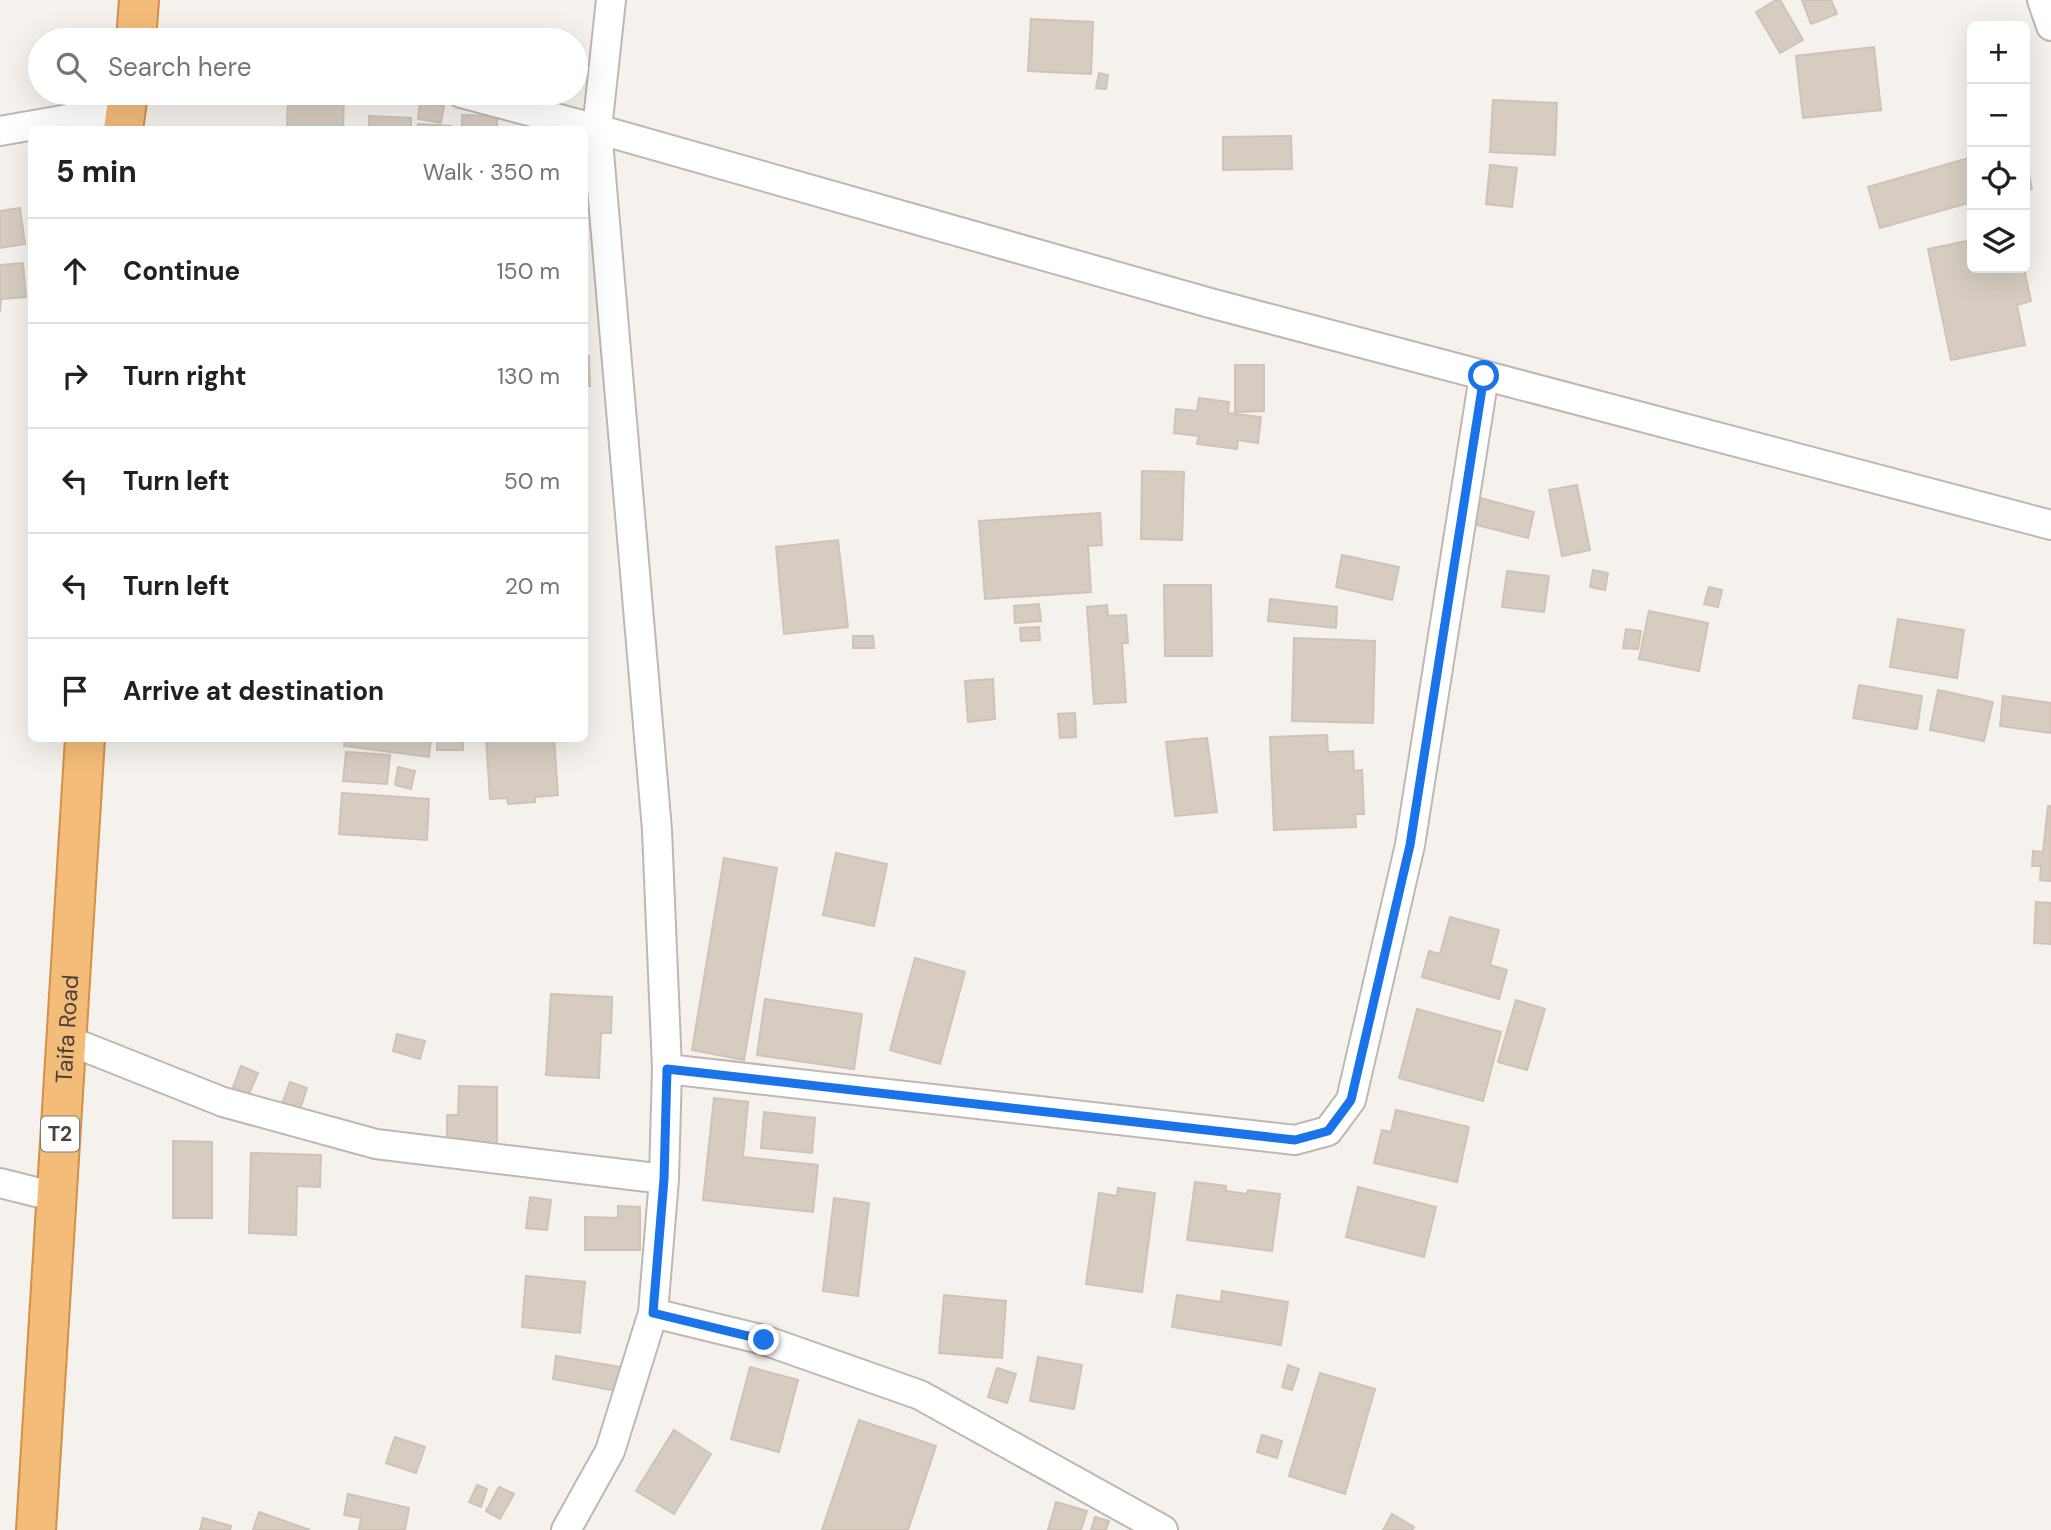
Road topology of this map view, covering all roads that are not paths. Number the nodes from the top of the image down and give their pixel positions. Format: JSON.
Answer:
{"nodes":[{"id":1,"x":139,"y":0,"type":"edge"},
{"id":2,"x":611,"y":0,"type":"edge"},
{"id":3,"x":2042,"y":0,"type":"edge"},
{"id":4,"x":2051,"y":26,"type":"edge"},
{"id":5,"x":137,"y":28,"type":"edge"},
{"id":6,"x":506,"y":105,"type":"edge"},
{"id":7,"x":125,"y":110,"type":"edge"},
{"id":8,"x":28,"y":126,"type":"edge"},
{"id":9,"x":30,"y":126,"type":"edge"},
{"id":10,"x":586,"y":126,"type":"edge"},
{"id":11,"x":588,"y":127,"type":"edge"},
{"id":12,"x":597,"y":129,"type":"junction"},
{"id":13,"x":0,"y":131,"type":"edge"},
{"id":14,"x":1484,"y":376,"type":"junction"},
{"id":15,"x":2051,"y":526,"type":"edge"},
{"id":16,"x":85,"y":742,"type":"edge"},
{"id":17,"x":67,"y":1040,"type":"junction"},
{"id":18,"x":667,"y":1069,"type":"junction"},
{"id":19,"x":664,"y":1179,"type":"junction"},
{"id":20,"x":0,"y":1183,"type":"edge"},
{"id":21,"x":56,"y":1197,"type":"junction"},
{"id":22,"x":653,"y":1313,"type":"junction"},
{"id":23,"x":36,"y":1530,"type":"edge"},
{"id":24,"x":566,"y":1530,"type":"edge"},
{"id":25,"x":1163,"y":1530,"type":"edge"}],
"edges":[{"from":1,"to":5,"type":"highway"},
{"from":2,"to":12,"type":"street"},
{"from":3,"to":4,"type":"street"},
{"from":6,"to":10,"type":"street"},
{"from":7,"to":9,"type":"street"},
{"from":8,"to":13,"type":"street"},
{"from":11,"to":12,"type":"street"},
{"from":12,"to":14,"type":"street"},
{"from":12,"to":18,"type":"street"},
{"from":14,"to":15,"type":"street"},
{"from":14,"to":18,"type":"street"},
{"from":16,"to":17,"type":"highway","name":"Taifa Road","number":"T2"},
{"from":17,"to":19,"type":"street"},
{"from":17,"to":21,"type":"highway","name":"Taifa Road","number":"T2"},
{"from":18,"to":19,"type":"street"},
{"from":19,"to":22,"type":"street"},
{"from":20,"to":21,"type":"street"},
{"from":21,"to":23,"type":"highway","name":"Taifa Road","number":"T2"},
{"from":22,"to":24,"type":"street"},
{"from":22,"to":25,"type":"street"}]}
